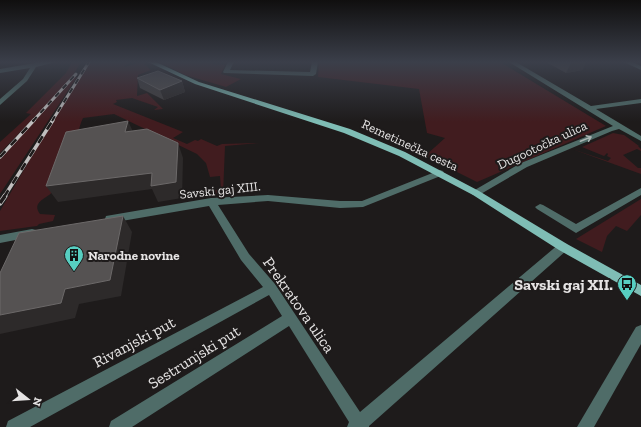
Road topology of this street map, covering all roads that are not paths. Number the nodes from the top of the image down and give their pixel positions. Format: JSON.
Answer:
{"nodes":[{"id":1,"x":22,"y":82,"type":"edge"},
{"id":2,"x":195,"y":82,"type":"edge"},
{"id":3,"x":546,"y":82,"type":"edge"},
{"id":4,"x":641,"y":101,"type":"edge"},
{"id":5,"x":0,"y":103,"type":"edge"},
{"id":6,"x":591,"y":108,"type":"junction"},
{"id":7,"x":621,"y":126,"type":"junction"},
{"id":8,"x":641,"y":139,"type":"edge"},
{"id":9,"x":440,"y":173,"type":"junction"},
{"id":10,"x":641,"y":191,"type":"edge"},
{"id":11,"x":476,"y":193,"type":"junction"},
{"id":12,"x":211,"y":201,"type":"junction"},
{"id":13,"x":540,"y":207,"type":"dead end"},
{"id":14,"x":98,"y":222,"type":"edge"},
{"id":15,"x":46,"y":231,"type":"edge"},
{"id":16,"x":0,"y":239,"type":"edge"},
{"id":17,"x":563,"y":247,"type":"junction"},
{"id":18,"x":271,"y":288,"type":"junction"},
{"id":19,"x":641,"y":291,"type":"edge"},
{"id":20,"x":291,"y":318,"type":"junction"},
{"id":21,"x":641,"y":331,"type":"edge"},
{"id":22,"x":358,"y":426,"type":"edge"},
{"id":23,"x":14,"y":427,"type":"edge"},
{"id":24,"x":117,"y":427,"type":"edge"},
{"id":25,"x":585,"y":427,"type":"edge"}],
"edges":[{"from":1,"to":5,"type":"street"},
{"from":2,"to":9,"type":"main road","name":"Remetinečka cesta"},
{"from":3,"to":6,"type":"street"},
{"from":4,"to":6,"type":"street"},
{"from":6,"to":7,"type":"street"},
{"from":7,"to":8,"type":"street"},
{"from":11,"to":7,"type":"street","name":"Dugootočka ulica","one_way":true},
{"from":9,"to":11,"type":"main road","name":"Remetinečka cesta"},
{"from":9,"to":12,"type":"street","name":"Savski gaj XIII."},
{"from":10,"to":13,"type":"street"},
{"from":11,"to":17,"type":"main road","name":"Remetinečka cesta"},
{"from":12,"to":14,"type":"street","name":"Savski gaj XIII."},
{"from":12,"to":18,"type":"street","name":"Prekratova ulica"},
{"from":15,"to":16,"type":"street"},
{"from":17,"to":19,"type":"main road","name":"Remetinečka cesta"},
{"from":17,"to":22,"type":"street"},
{"from":18,"to":20,"type":"street","name":"Prekratova ulica"},
{"from":18,"to":23,"type":"street","name":"Rivanjski put"},
{"from":20,"to":22,"type":"street","name":"Prekratova ulica"},
{"from":20,"to":24,"type":"street","name":"Sestrunjski put"},
{"from":21,"to":25,"type":"street"}]}
